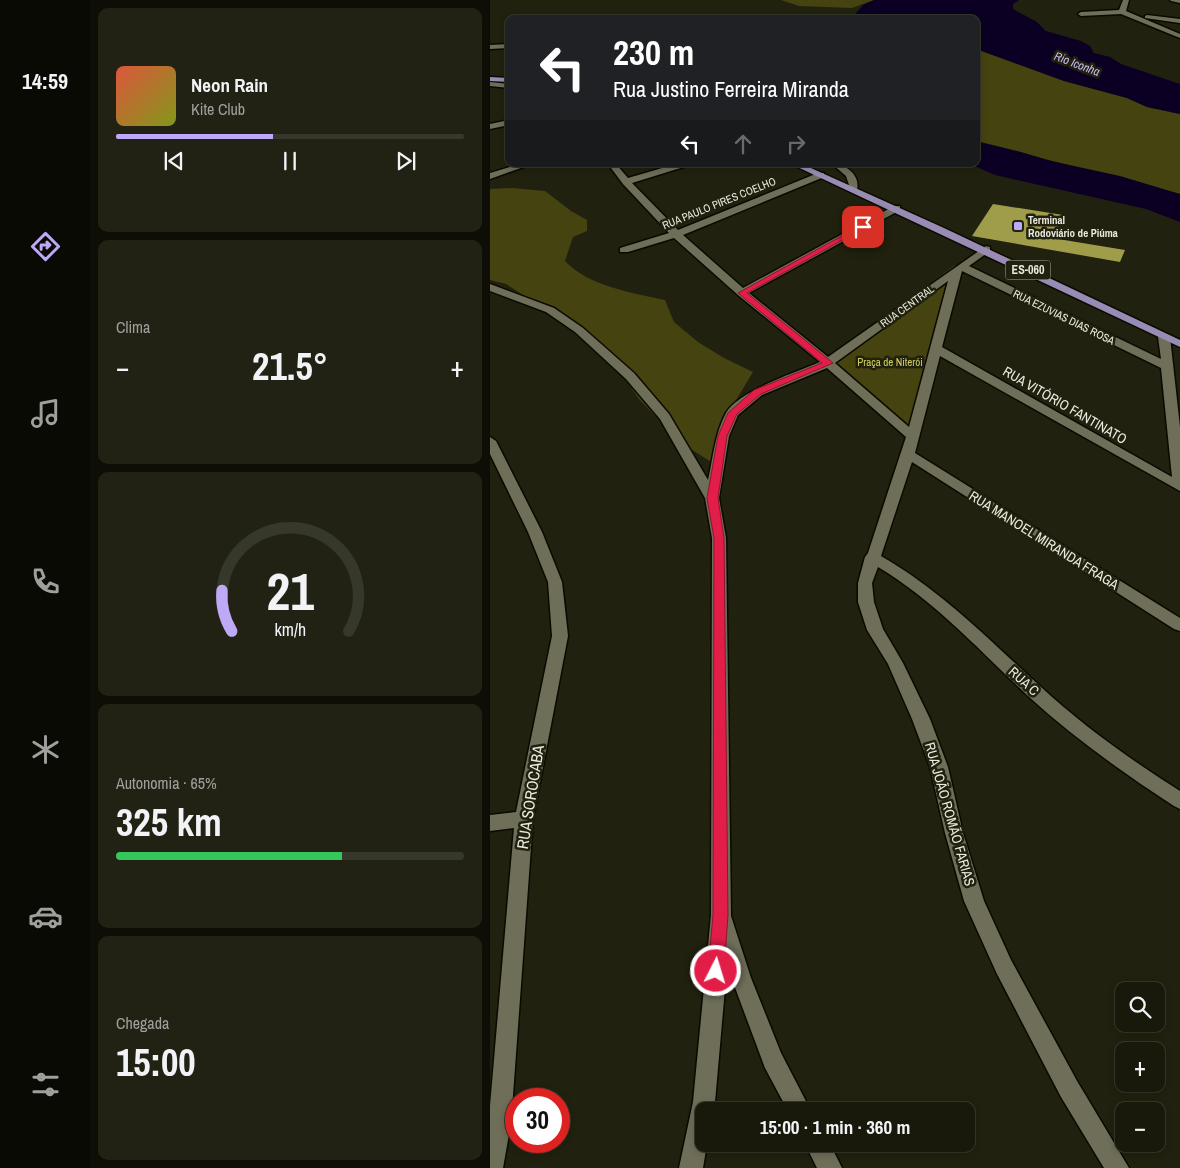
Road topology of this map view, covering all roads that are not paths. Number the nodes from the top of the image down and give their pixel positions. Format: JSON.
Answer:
{"nodes":[{"id":1,"x":1126,"y":0,"type":"edge"},
{"id":2,"x":1173,"y":0,"type":"edge"},
{"id":3,"x":1180,"y":1,"type":"edge"},
{"id":4,"x":1122,"y":12,"type":"junction"},
{"id":5,"x":1081,"y":14,"type":"dead end"},
{"id":6,"x":1130,"y":15,"type":"junction"},
{"id":7,"x":1180,"y":21,"type":"edge"},
{"id":8,"x":1180,"y":36,"type":"edge"},
{"id":9,"x":505,"y":46,"type":"edge"},
{"id":10,"x":490,"y":47,"type":"edge"},
{"id":11,"x":490,"y":79,"type":"edge"},
{"id":12,"x":505,"y":80,"type":"edge"},
{"id":13,"x":490,"y":84,"type":"edge"},
{"id":14,"x":505,"y":86,"type":"edge"},
{"id":15,"x":505,"y":123,"type":"edge"},
{"id":16,"x":490,"y":127,"type":"edge"},
{"id":17,"x":518,"y":167,"type":"edge"},
{"id":18,"x":614,"y":167,"type":"edge"},
{"id":19,"x":674,"y":167,"type":"edge"},
{"id":20,"x":802,"y":167,"type":"edge"},
{"id":21,"x":840,"y":167,"type":"edge"},
{"id":22,"x":821,"y":175,"type":"junction"},
{"id":23,"x":490,"y":176,"type":"edge"},
{"id":24,"x":626,"y":182,"type":"junction"},
{"id":25,"x":854,"y":188,"type":"junction"},
{"id":26,"x":897,"y":208,"type":"junction"},
{"id":27,"x":676,"y":234,"type":"junction"},
{"id":28,"x":986,"y":249,"type":"junction"},
{"id":29,"x":624,"y":250,"type":"dead end"},
{"id":30,"x":959,"y":269,"type":"junction"},
{"id":31,"x":490,"y":287,"type":"edge"},
{"id":32,"x":742,"y":293,"type":"junction"},
{"id":33,"x":1164,"y":337,"type":"junction"},
{"id":34,"x":1180,"y":344,"type":"edge"},
{"id":35,"x":936,"y":349,"type":"junction"},
{"id":36,"x":828,"y":363,"type":"junction"},
{"id":37,"x":1166,"y":366,"type":"junction"},
{"id":38,"x":912,"y":436,"type":"junction"},
{"id":39,"x":490,"y":441,"type":"edge"},
{"id":40,"x":908,"y":454,"type":"junction"},
{"id":41,"x":1180,"y":487,"type":"edge"},
{"id":42,"x":712,"y":498,"type":"junction"},
{"id":43,"x":872,"y":557,"type":"junction"},
{"id":44,"x":1180,"y":625,"type":"edge"},
{"id":45,"x":1180,"y":801,"type":"edge"},
{"id":46,"x":524,"y":819,"type":"junction"},
{"id":47,"x":490,"y":823,"type":"edge"},
{"id":48,"x":721,"y":915,"type":"junction"},
{"id":49,"x":795,"y":1102,"type":"edge"},
{"id":50,"x":495,"y":1124,"type":"edge"},
{"id":51,"x":821,"y":1152,"type":"edge"},
{"id":52,"x":491,"y":1168,"type":"edge"},
{"id":53,"x":691,"y":1168,"type":"edge"},
{"id":54,"x":830,"y":1168,"type":"edge"},
{"id":55,"x":1118,"y":1168,"type":"edge"}],
"edges":[{"from":1,"to":4,"type":"street"},
{"from":2,"to":3,"type":"street"},
{"from":4,"to":5,"type":"street"},
{"from":4,"to":6,"type":"street"},
{"from":6,"to":7,"type":"street"},
{"from":6,"to":8,"type":"street"},
{"from":9,"to":10,"type":"street"},
{"from":11,"to":12,"type":"main road"},
{"from":13,"to":14,"type":"street"},
{"from":15,"to":16,"type":"street"},
{"from":17,"to":23,"type":"street"},
{"from":18,"to":24,"type":"street"},
{"from":19,"to":24,"type":"street"},
{"from":20,"to":22,"type":"main road","number":"ES-060"},
{"from":21,"to":25,"type":"street"},
{"from":22,"to":25,"type":"main road","number":"ES-060"},
{"from":22,"to":27,"type":"street","name":"RUA PAULO PIRES COELHO"},
{"from":24,"to":27,"type":"street"},
{"from":25,"to":26,"type":"main road","number":"ES-060"},
{"from":26,"to":28,"type":"main road","number":"ES-060"},
{"from":26,"to":32,"type":"street"},
{"from":27,"to":29,"type":"street","name":"RUA PAULO PIRES COELHO"},
{"from":27,"to":32,"type":"street"},
{"from":28,"to":30,"type":"street","name":"RUA CENTRAL"},
{"from":28,"to":33,"type":"main road","number":"ES-060"},
{"from":30,"to":35,"type":"street","name":"RUA JOÃO ROMÃO FARIAS"},
{"from":30,"to":36,"type":"street","name":"RUA CENTRAL"},
{"from":30,"to":37,"type":"street","name":"RUA EZUVIAS DIAS ROSA"},
{"from":31,"to":42,"type":"street"},
{"from":32,"to":36,"type":"street"},
{"from":33,"to":34,"type":"main road","number":"ES-060"},
{"from":33,"to":37,"type":"street"},
{"from":35,"to":38,"type":"street","name":"RUA JOÃO ROMÃO FARIAS"},
{"from":35,"to":41,"type":"street","name":"RUA VITÓRIO FANTINATO"},
{"from":36,"to":38,"type":"street"},
{"from":36,"to":42,"type":"street","name":"RUA CENTRAL"},
{"from":37,"to":41,"type":"street"},
{"from":38,"to":40,"type":"street","name":"RUA JOÃO ROMÃO FARIAS"},
{"from":39,"to":46,"type":"street","name":"RUA SOROCABA"},
{"from":40,"to":43,"type":"street","name":"RUA JOÃO ROMÃO FARIAS"},
{"from":40,"to":44,"type":"street","name":"RUA MANOEL MIRANDA FRAGA"},
{"from":42,"to":48,"type":"street"},
{"from":43,"to":45,"type":"street","name":"RUA C"},
{"from":43,"to":55,"type":"street","name":"RUA JOÃO ROMÃO FARIAS"},
{"from":46,"to":47,"type":"street"},
{"from":46,"to":50,"type":"street","name":"RUA SOROCABA"},
{"from":48,"to":49,"type":"street"},
{"from":48,"to":53,"type":"street"},
{"from":50,"to":52,"type":"street","name":"RUA SOROCABA"},
{"from":51,"to":54,"type":"street"}]}
